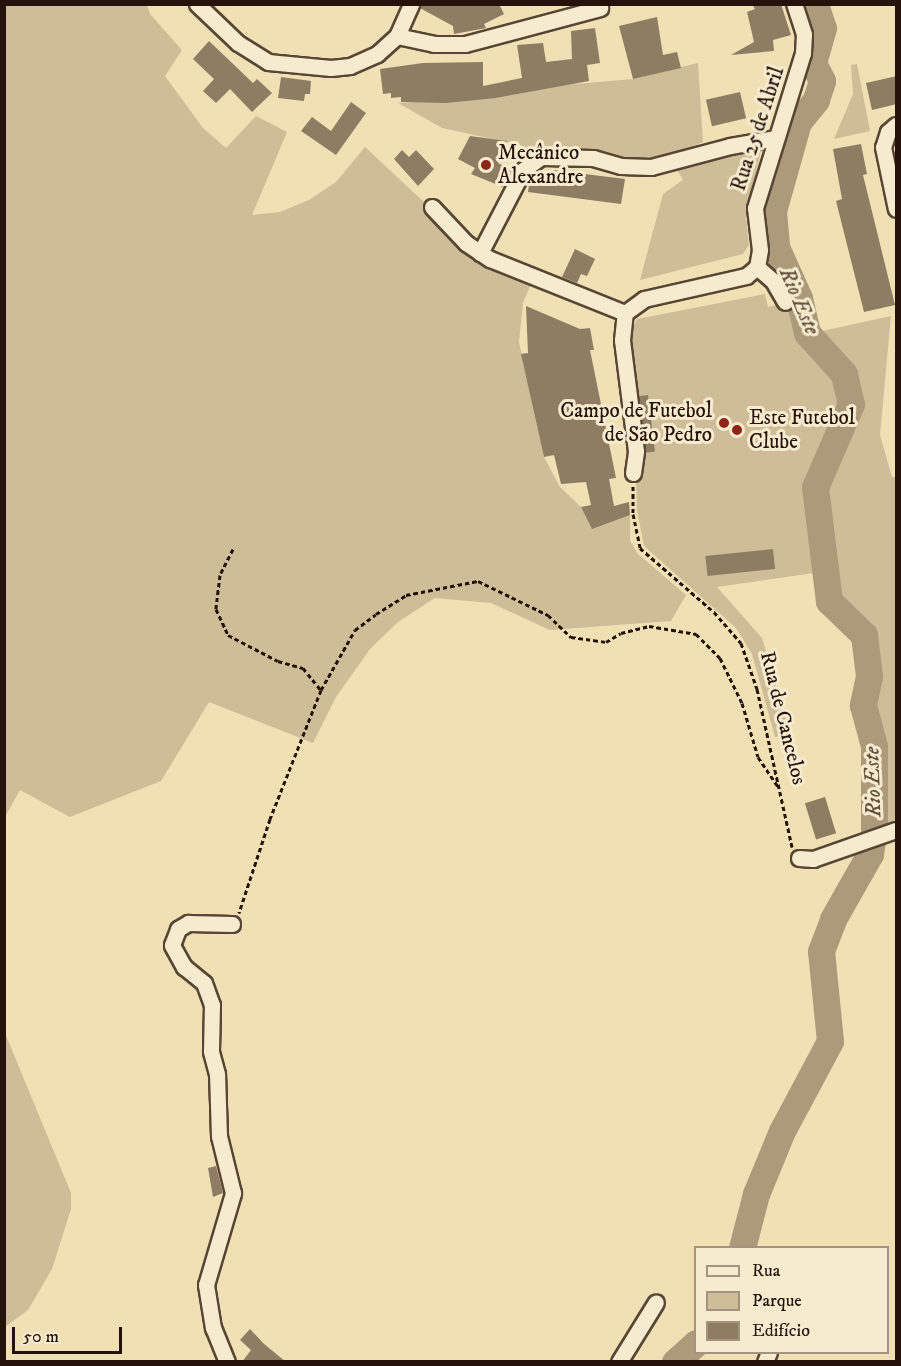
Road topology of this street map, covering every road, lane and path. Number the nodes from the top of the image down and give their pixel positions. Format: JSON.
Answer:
{"nodes":[{"id":1,"x":197,"y":4,"type":"edge"},
{"id":2,"x":411,"y":4,"type":"edge"},
{"id":3,"x":794,"y":4,"type":"edge"},
{"id":4,"x":600,"y":8,"type":"dead end"},
{"id":5,"x":397,"y":36,"type":"junction"},
{"id":6,"x":897,"y":125,"type":"edge"},
{"id":7,"x":776,"y":138,"type":"junction"},
{"id":8,"x":432,"y":207,"type":"dead end"},
{"id":9,"x":897,"y":209,"type":"edge"},
{"id":10,"x":480,"y":253,"type":"junction"},
{"id":11,"x":757,"y":267,"type":"junction"},
{"id":12,"x":785,"y":303,"type":"dead end"},
{"id":13,"x":624,"y":314,"type":"junction"},
{"id":14,"x":633,"y":473,"type":"joint"},
{"id":15,"x":233,"y":549,"type":"dead end"},
{"id":16,"x":321,"y":690,"type":"junction"},
{"id":17,"x":779,"y":788,"type":"junction"},
{"id":18,"x":897,"y":830,"type":"edge"},
{"id":19,"x":799,"y":858,"type":"joint"},
{"id":20,"x":232,"y":924,"type":"joint"},
{"id":21,"x":656,"y":1302,"type":"dead end"},
{"id":22,"x":227,"y":1362,"type":"edge"},
{"id":23,"x":619,"y":1362,"type":"edge"}],
"edges":[{"from":1,"to":5,"type":"street"},
{"from":2,"to":5,"type":"street"},
{"from":3,"to":7,"type":"street","name":"Rua 25 de Abril"},
{"from":4,"to":5,"type":"street"},
{"from":6,"to":9,"type":"street"},
{"from":7,"to":10,"type":"street"},
{"from":7,"to":11,"type":"street","name":"Rua 25 de Abril"},
{"from":8,"to":10,"type":"street"},
{"from":10,"to":13,"type":"street"},
{"from":11,"to":12,"type":"street"},
{"from":11,"to":13,"type":"street"},
{"from":13,"to":14,"type":"street"},
{"from":14,"to":17,"type":"path","name":"Rua de Cancelos"},
{"from":15,"to":16,"type":"path"},
{"from":16,"to":17,"type":"path"},
{"from":16,"to":20,"type":"path"},
{"from":17,"to":19,"type":"path","name":"Rua de Cancelos"},
{"from":18,"to":19,"type":"street"},
{"from":20,"to":22,"type":"street"},
{"from":21,"to":23,"type":"street"}]}
